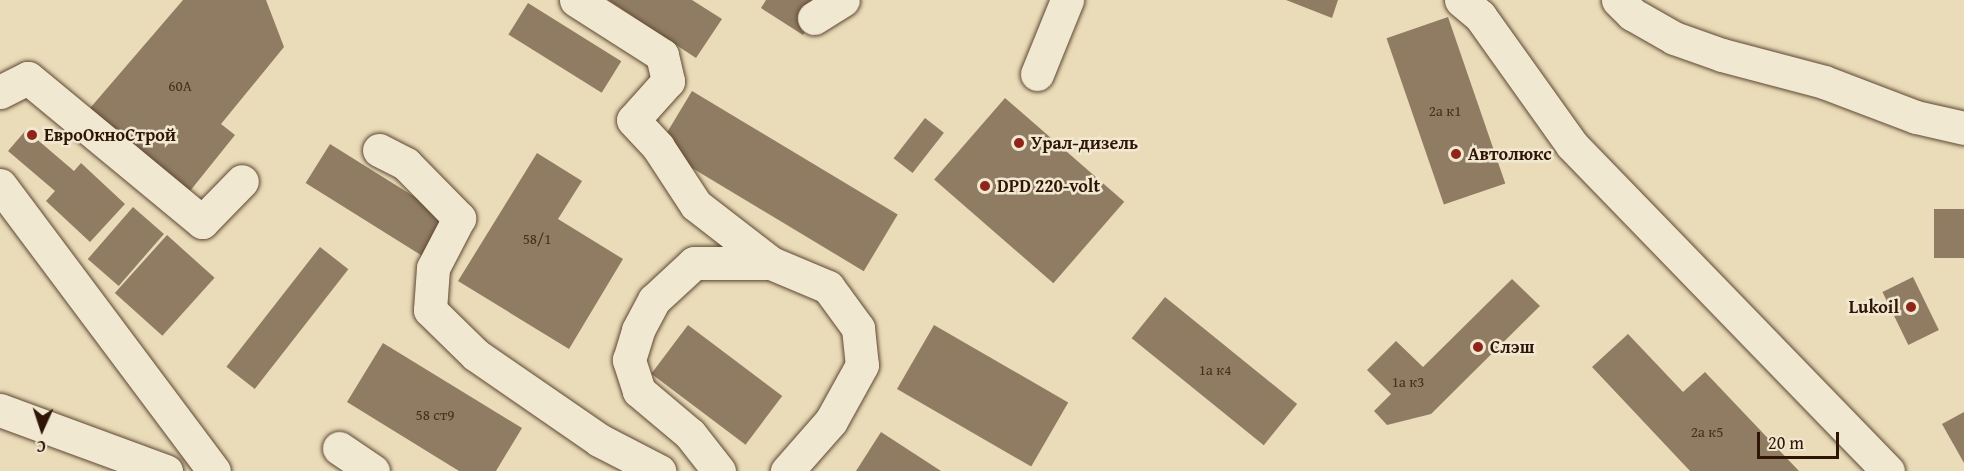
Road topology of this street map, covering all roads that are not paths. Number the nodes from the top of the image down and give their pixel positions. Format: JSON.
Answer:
{"nodes":[{"id":1,"x":576,"y":0,"type":"edge"},
{"id":2,"x":843,"y":0,"type":"edge"},
{"id":3,"x":1067,"y":0,"type":"edge"},
{"id":4,"x":1461,"y":0,"type":"edge"},
{"id":5,"x":1618,"y":0,"type":"edge"},
{"id":6,"x":814,"y":18,"type":"dead end"},
{"id":7,"x":1037,"y":74,"type":"dead end"},
{"id":8,"x":9,"y":78,"type":"edge"},
{"id":9,"x":1964,"y":128,"type":"edge"},
{"id":10,"x":379,"y":150,"type":"dead end"},
{"id":11,"x":242,"y":181,"type":"dead end"},
{"id":12,"x":0,"y":184,"type":"edge"},
{"id":13,"x":696,"y":205,"type":"junction"},
{"id":14,"x":694,"y":263,"type":"junction"},
{"id":15,"x":771,"y":263,"type":"junction"},
{"id":16,"x":1,"y":408,"type":"edge"},
{"id":17,"x":339,"y":448,"type":"dead end"},
{"id":18,"x":166,"y":471,"type":"edge"},
{"id":19,"x":214,"y":471,"type":"edge"},
{"id":20,"x":374,"y":471,"type":"edge"},
{"id":21,"x":659,"y":471,"type":"edge"},
{"id":22,"x":719,"y":471,"type":"edge"},
{"id":23,"x":787,"y":471,"type":"edge"},
{"id":24,"x":1888,"y":471,"type":"edge"}],
"edges":[{"from":1,"to":13,"type":"street"},
{"from":2,"to":6,"type":"street"},
{"from":3,"to":7,"type":"street"},
{"from":4,"to":24,"type":"street"},
{"from":5,"to":9,"type":"street"},
{"from":8,"to":11,"type":"street"},
{"from":10,"to":21,"type":"street"},
{"from":12,"to":19,"type":"street"},
{"from":13,"to":14,"type":"street"},
{"from":13,"to":15,"type":"street"},
{"from":14,"to":15,"type":"street"},
{"from":14,"to":22,"type":"street"},
{"from":15,"to":23,"type":"street"},
{"from":16,"to":18,"type":"street"},
{"from":17,"to":20,"type":"street"}]}
